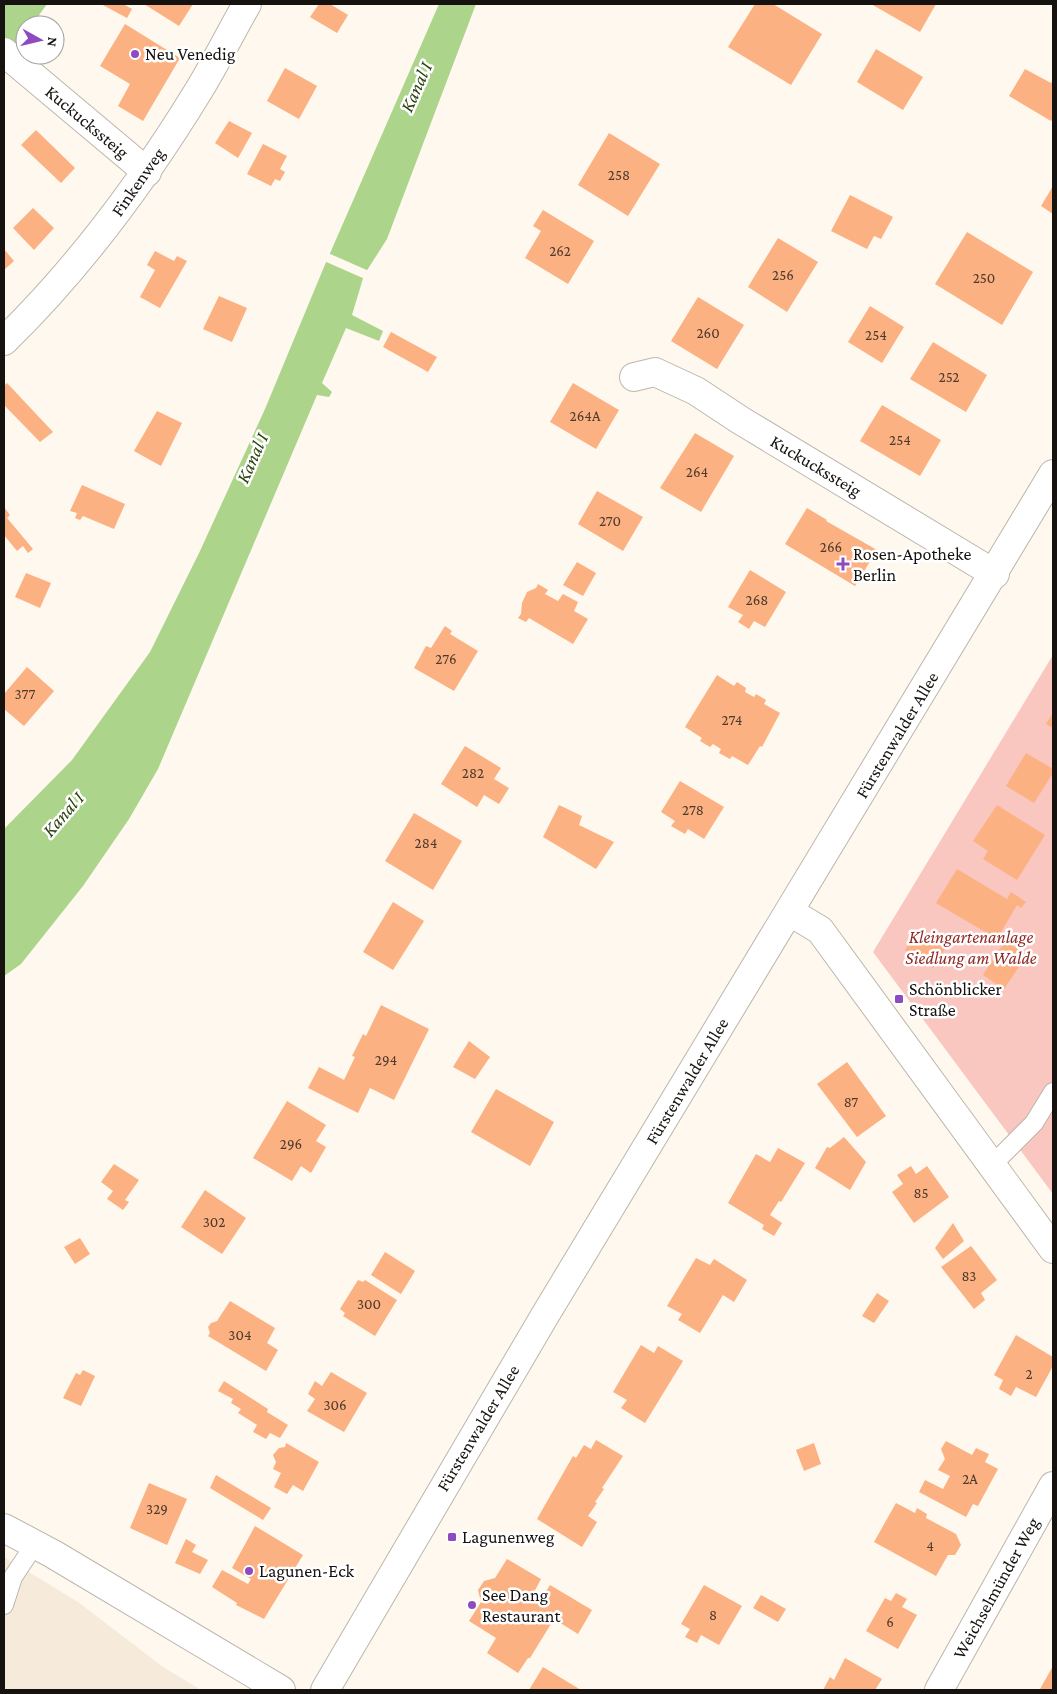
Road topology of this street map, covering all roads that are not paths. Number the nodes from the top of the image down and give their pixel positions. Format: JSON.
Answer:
{"nodes":[{"id":1,"x":247,"y":4,"type":"edge"},
{"id":2,"x":4,"y":52,"type":"edge"},
{"id":3,"x":147,"y":172,"type":"junction"},
{"id":4,"x":4,"y":341,"type":"edge"},
{"id":5,"x":634,"y":377,"type":"dead end"},
{"id":6,"x":1053,"y":474,"type":"edge"},
{"id":7,"x":994,"y":574,"type":"junction"},
{"id":8,"x":790,"y":912,"type":"junction"},
{"id":9,"x":1053,"y":1092,"type":"edge"},
{"id":10,"x":992,"y":1165,"type":"junction"},
{"id":11,"x":1053,"y":1249,"type":"edge"},
{"id":12,"x":1053,"y":1486,"type":"edge"},
{"id":13,"x":4,"y":1528,"type":"edge"},
{"id":14,"x":34,"y":1544,"type":"junction"},
{"id":15,"x":4,"y":1605,"type":"edge"},
{"id":16,"x":280,"y":1690,"type":"edge"},
{"id":17,"x":325,"y":1690,"type":"edge"},
{"id":18,"x":939,"y":1690,"type":"edge"}],
"edges":[{"from":1,"to":3,"type":"street","name":"Finkenweg"},
{"from":2,"to":3,"type":"street","name":"Kuckuckssteig"},
{"from":3,"to":4,"type":"street","name":"Finkenweg"},
{"from":5,"to":7,"type":"street","name":"Kuckuckssteig"},
{"from":6,"to":7,"type":"street","name":"Fürstenwalder Allee"},
{"from":7,"to":8,"type":"street","name":"Fürstenwalder Allee"},
{"from":8,"to":10,"type":"street"},
{"from":8,"to":17,"type":"street","name":"Fürstenwalder Allee"},
{"from":9,"to":10,"type":"lane"},
{"from":10,"to":11,"type":"street"},
{"from":12,"to":18,"type":"street","name":"Weichselmünder Weg"},
{"from":13,"to":14,"type":"street"},
{"from":14,"to":15,"type":"lane"},
{"from":14,"to":16,"type":"street"}]}
